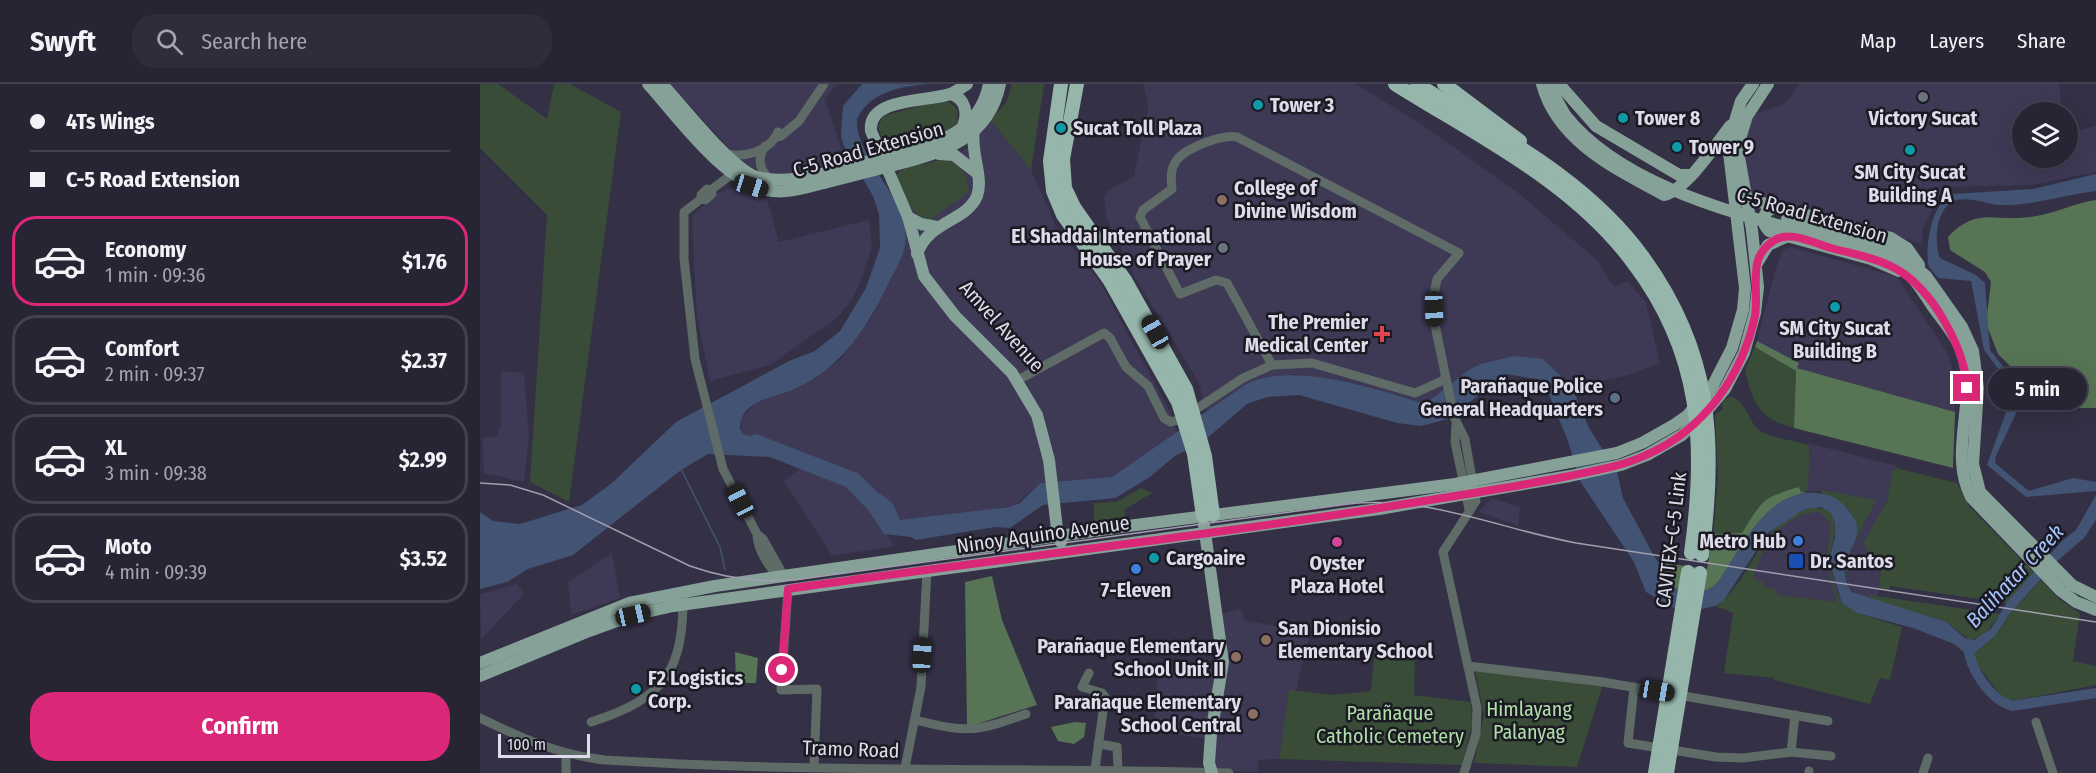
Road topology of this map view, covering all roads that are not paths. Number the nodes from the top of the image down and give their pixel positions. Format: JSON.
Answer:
{"nodes":[{"id":1,"x":648,"y":84,"type":"edge"},
{"id":2,"x":662,"y":84,"type":"edge"},
{"id":3,"x":824,"y":84,"type":"edge"},
{"id":4,"x":967,"y":84,"type":"edge"},
{"id":5,"x":989,"y":84,"type":"edge"},
{"id":6,"x":1000,"y":84,"type":"edge"},
{"id":7,"x":1061,"y":84,"type":"edge"},
{"id":8,"x":1077,"y":84,"type":"edge"},
{"id":9,"x":1381,"y":84,"type":"edge"},
{"id":10,"x":1395,"y":84,"type":"edge"},
{"id":11,"x":1417,"y":84,"type":"edge"},
{"id":12,"x":1444,"y":84,"type":"edge"},
{"id":13,"x":1542,"y":84,"type":"edge"},
{"id":14,"x":1548,"y":84,"type":"edge"},
{"id":15,"x":1558,"y":84,"type":"edge"},
{"id":16,"x":1753,"y":84,"type":"edge"},
{"id":17,"x":1768,"y":84,"type":"edge"},
{"id":18,"x":951,"y":94,"type":"junction"},
{"id":19,"x":1424,"y":102,"type":"junction"},
{"id":20,"x":1568,"y":113,"type":"junction"},
{"id":21,"x":1733,"y":123,"type":"junction"},
{"id":22,"x":969,"y":129,"type":"junction"},
{"id":23,"x":765,"y":146,"type":"junction"},
{"id":24,"x":726,"y":153,"type":"junction"},
{"id":25,"x":935,"y":154,"type":"junction"},
{"id":26,"x":896,"y":159,"type":"junction"},
{"id":27,"x":1661,"y":165,"type":"junction"},
{"id":28,"x":1549,"y":167,"type":"junction"},
{"id":29,"x":977,"y":173,"type":"junction"},
{"id":30,"x":732,"y":174,"type":"junction"},
{"id":31,"x":1691,"y":174,"type":"junction"},
{"id":32,"x":822,"y":178,"type":"junction"},
{"id":33,"x":771,"y":180,"type":"junction"},
{"id":34,"x":1647,"y":185,"type":"junction"},
{"id":35,"x":1733,"y":196,"type":"junction"},
{"id":36,"x":1746,"y":198,"type":"junction"},
{"id":37,"x":1779,"y":207,"type":"junction"},
{"id":38,"x":908,"y":216,"type":"junction"},
{"id":39,"x":937,"y":227,"type":"junction"},
{"id":40,"x":1788,"y":236,"type":"junction"},
{"id":41,"x":917,"y":255,"type":"junction"},
{"id":42,"x":1638,"y":260,"type":"junction"},
{"id":43,"x":1757,"y":263,"type":"junction"},
{"id":44,"x":1921,"y":280,"type":"junction"},
{"id":45,"x":1272,"y":365,"type":"junction"},
{"id":46,"x":1021,"y":378,"type":"junction"},
{"id":47,"x":1446,"y":382,"type":"junction"},
{"id":48,"x":1718,"y":389,"type":"junction"},
{"id":49,"x":1189,"y":417,"type":"junction"},
{"id":50,"x":1468,"y":488,"type":"junction"},
{"id":51,"x":1208,"y":516,"type":"junction"},
{"id":52,"x":1204,"y":532,"type":"junction"},
{"id":53,"x":1063,"y":535,"type":"junction"},
{"id":54,"x":1064,"y":552,"type":"junction"},
{"id":55,"x":927,"y":570,"type":"junction"},
{"id":56,"x":2051,"y":573,"type":"junction"},
{"id":57,"x":781,"y":576,"type":"junction"},
{"id":58,"x":786,"y":589,"type":"junction"},
{"id":59,"x":2096,"y":597,"type":"edge"},
{"id":60,"x":683,"y":598,"type":"junction"},
{"id":61,"x":2096,"y":610,"type":"edge"},
{"id":62,"x":503,"y":661,"type":"junction"},
{"id":63,"x":480,"y":663,"type":"edge"},
{"id":64,"x":1468,"y":666,"type":"junction"},
{"id":65,"x":1089,"y":673,"type":"dead end"},
{"id":66,"x":480,"y":676,"type":"edge"},
{"id":67,"x":1634,"y":687,"type":"junction"},
{"id":68,"x":1026,"y":714,"type":"dead end"},
{"id":69,"x":1795,"y":715,"type":"junction"},
{"id":70,"x":480,"y":718,"type":"edge"},
{"id":71,"x":915,"y":720,"type":"junction"},
{"id":72,"x":1828,"y":721,"type":"dead end"},
{"id":73,"x":591,"y":722,"type":"dead end"},
{"id":74,"x":2036,"y":722,"type":"dead end"},
{"id":75,"x":1098,"y":744,"type":"junction"},
{"id":76,"x":1791,"y":752,"type":"junction"},
{"id":77,"x":566,"y":754,"type":"junction"},
{"id":78,"x":1831,"y":756,"type":"dead end"},
{"id":79,"x":1928,"y":758,"type":"dead end"},
{"id":80,"x":814,"y":766,"type":"junction"},
{"id":81,"x":1095,"y":769,"type":"junction"},
{"id":82,"x":1118,"y":769,"type":"junction"},
{"id":83,"x":904,"y":771,"type":"edge"},
{"id":84,"x":566,"y":773,"type":"edge"},
{"id":85,"x":1212,"y":773,"type":"edge"},
{"id":86,"x":1228,"y":773,"type":"edge"},
{"id":87,"x":1464,"y":773,"type":"edge"},
{"id":88,"x":1655,"y":773,"type":"edge"},
{"id":89,"x":1667,"y":773,"type":"edge"},
{"id":90,"x":1923,"y":773,"type":"edge"},
{"id":91,"x":2053,"y":773,"type":"edge"}],
"edges":[{"from":1,"to":30,"type":"main road","name":"C-5 Road Extension"},
{"from":2,"to":24,"type":"main road","name":"C-5 Road Extension"},
{"from":3,"to":23,"type":"street"},
{"from":4,"to":18,"type":"main road"},
{"from":5,"to":22,"type":"main road","name":"C-5 Road Extension"},
{"from":6,"to":22,"type":"main road","name":"C-5 Road Extension"},
{"from":7,"to":49,"type":"highway"},
{"from":8,"to":49,"type":"highway"},
{"from":9,"to":19,"type":"highway"},
{"from":10,"to":19,"type":"highway","name":"CAVITEX–C-5 Link"},
{"from":11,"to":28,"type":"highway","name":"CAVITEX–C-5 Link"},
{"from":12,"to":28,"type":"highway"},
{"from":13,"to":34,"type":"main road"},
{"from":14,"to":20,"type":"main road","name":"C-5 Road Extension"},
{"from":15,"to":20,"type":"main road","name":"C-5 Road Extension"},
{"from":15,"to":27,"type":"main road"},
{"from":16,"to":21,"type":"main road"},
{"from":17,"to":36,"type":"main road"},
{"from":18,"to":22,"type":"main road"},
{"from":18,"to":38,"type":"main road"},
{"from":19,"to":42,"type":"highway","name":"CAVITEX–C-5 Link"},
{"from":20,"to":44,"type":"main road","name":"C-5 Road Extension","bridge":true},
{"from":21,"to":31,"type":"main road"},
{"from":21,"to":35,"type":"main road"},
{"from":22,"to":25,"type":"main road","name":"C-5 Road Extension"},
{"from":22,"to":26,"type":"main road","name":"C-5 Road Extension"},
{"from":22,"to":29,"type":"main road"},
{"from":23,"to":24,"type":"street"},
{"from":23,"to":33,"type":"street"},
{"from":24,"to":33,"type":"main road","name":"C-5 Road Extension"},
{"from":25,"to":26,"type":"main road","name":"C-5 Road Extension"},
{"from":25,"to":29,"type":"main road"},
{"from":26,"to":32,"type":"main road","name":"C-5 Road Extension","bridge":true},
{"from":27,"to":31,"type":"main road"},
{"from":27,"to":34,"type":"main road"},
{"from":28,"to":42,"type":"highway","name":"CAVITEX–C-5 Link"},
{"from":29,"to":39,"type":"main road"},
{"from":30,"to":32,"type":"main road","name":"C-5 Road Extension"},
{"from":30,"to":57,"type":"street"},
{"from":31,"to":34,"type":"main road"},
{"from":32,"to":33,"type":"main road","name":"C-5 Road Extension"},
{"from":35,"to":36,"type":"main road"},
{"from":35,"to":48,"type":"main road"},
{"from":36,"to":37,"type":"main road"},
{"from":36,"to":43,"type":"main road"},
{"from":37,"to":40,"type":"main road"},
{"from":37,"to":44,"type":"main road"},
{"from":38,"to":39,"type":"main road"},
{"from":38,"to":41,"type":"main road"},
{"from":39,"to":41,"type":"main road"},
{"from":40,"to":43,"type":"main road"},
{"from":40,"to":44,"type":"main road"},
{"from":41,"to":46,"type":"main road","name":"Amvel Avenue"},
{"from":42,"to":88,"type":"highway","name":"CAVITEX–C-5 Link","bridge":true},
{"from":42,"to":89,"type":"highway","name":"CAVITEX–C-5 Link","bridge":true},
{"from":43,"to":48,"type":"main road"},
{"from":44,"to":56,"type":"main road","name":"C-5 Road Extension"},
{"from":45,"to":47,"type":"street"},
{"from":45,"to":47,"type":"street"},
{"from":45,"to":49,"type":"street"},
{"from":46,"to":49,"type":"street"},
{"from":46,"to":53,"type":"main road","name":"Amvel Avenue"},
{"from":47,"to":50,"type":"street"},
{"from":48,"to":50,"type":"main road","name":"Ninoy Aquino Avenue"},
{"from":49,"to":51,"type":"highway"},
{"from":50,"to":51,"type":"main road","name":"Ninoy Aquino Avenue"},
{"from":50,"to":52,"type":"main road","name":"Ninoy Aquino Avenue"},
{"from":50,"to":64,"type":"street"},
{"from":51,"to":52,"type":"main road"},
{"from":51,"to":53,"type":"main road","name":"Ninoy Aquino Avenue"},
{"from":52,"to":54,"type":"main road","name":"Ninoy Aquino Avenue"},
{"from":52,"to":85,"type":"main road"},
{"from":53,"to":54,"type":"main road","name":"Amvel Avenue"},
{"from":53,"to":57,"type":"main road","name":"Ninoy Aquino Avenue"},
{"from":54,"to":55,"type":"main road","name":"Ninoy Aquino Avenue"},
{"from":55,"to":58,"type":"main road","name":"Ninoy Aquino Avenue"},
{"from":55,"to":71,"type":"street"},
{"from":56,"to":59,"type":"main road","name":"C-5 Road Extension"},
{"from":56,"to":61,"type":"main road","name":"C-5 Road Extension"},
{"from":57,"to":58,"type":"main road"},
{"from":57,"to":60,"type":"main road","name":"Ninoy Aquino Avenue"},
{"from":58,"to":60,"type":"main road","name":"Ninoy Aquino Avenue"},
{"from":58,"to":80,"type":"street"},
{"from":60,"to":62,"type":"main road","name":"Ninoy Aquino Avenue"},
{"from":60,"to":73,"type":"street"},
{"from":62,"to":63,"type":"main road","name":"Ninoy Aquino Avenue"},
{"from":62,"to":66,"type":"main road","name":"Ninoy Aquino Avenue"},
{"from":64,"to":67,"type":"street"},
{"from":64,"to":87,"type":"street"},
{"from":65,"to":75,"type":"street"},
{"from":67,"to":69,"type":"street"},
{"from":67,"to":76,"type":"street"},
{"from":68,"to":71,"type":"street"},
{"from":69,"to":72,"type":"street"},
{"from":69,"to":76,"type":"street"},
{"from":70,"to":77,"type":"street","name":"Tramo Road"},
{"from":71,"to":83,"type":"street"},
{"from":74,"to":91,"type":"street"},
{"from":75,"to":81,"type":"street"},
{"from":75,"to":82,"type":"street"},
{"from":76,"to":78,"type":"street"},
{"from":77,"to":80,"type":"street","name":"Tramo Road"},
{"from":77,"to":84,"type":"street"},
{"from":79,"to":90,"type":"street"},
{"from":80,"to":83,"type":"street","name":"Tramo Road"},
{"from":81,"to":82,"type":"street","name":"Tramo Road"},
{"from":81,"to":83,"type":"street","name":"Tramo Road"},
{"from":82,"to":85,"type":"street","name":"Tramo Road"},
{"from":85,"to":86,"type":"street","name":"Tramo Road"}]}
